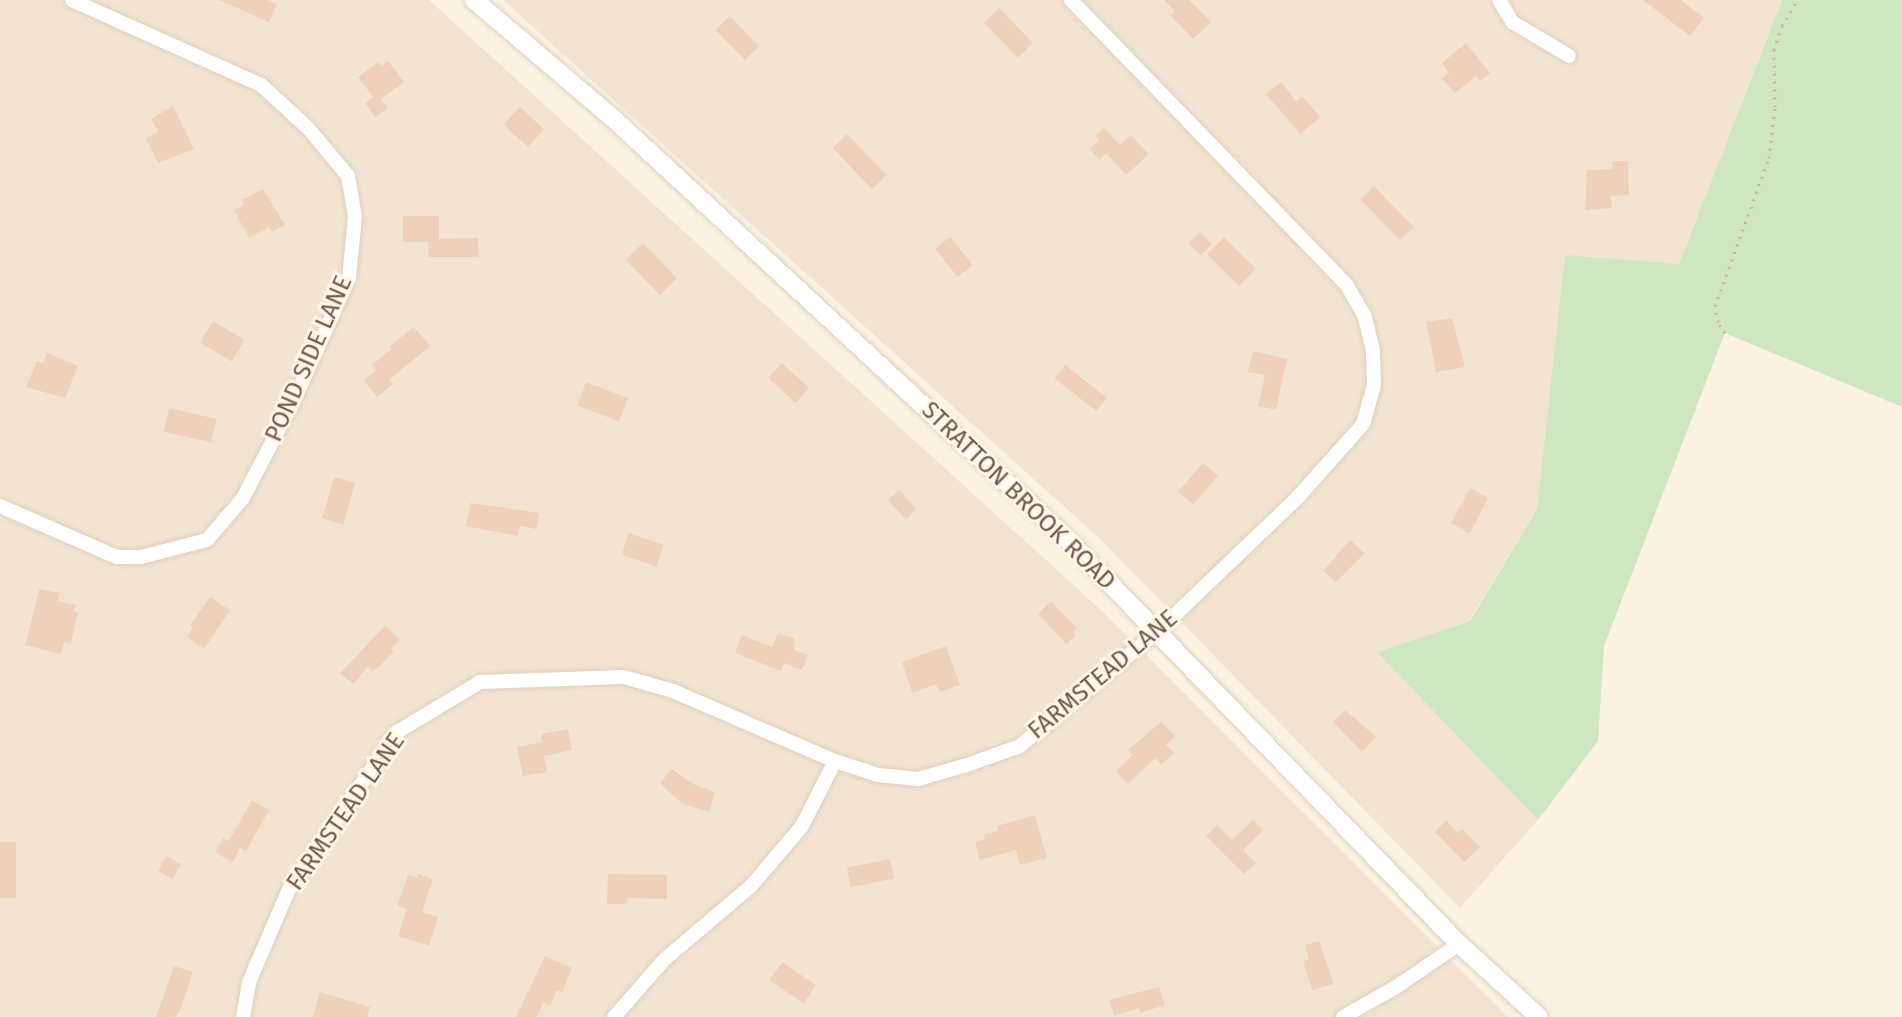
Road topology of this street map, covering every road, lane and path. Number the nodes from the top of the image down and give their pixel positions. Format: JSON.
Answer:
{"nodes":[{"id":1,"x":72,"y":0,"type":"edge"},
{"id":2,"x":474,"y":0,"type":"edge"},
{"id":3,"x":1071,"y":0,"type":"edge"},
{"id":4,"x":1499,"y":0,"type":"edge"},
{"id":5,"x":1797,"y":0,"type":"edge"},
{"id":6,"x":1569,"y":56,"type":"dead end"},
{"id":7,"x":1725,"y":333,"type":"dead end"},
{"id":8,"x":0,"y":506,"type":"edge"},
{"id":9,"x":1158,"y":631,"type":"junction"},
{"id":10,"x":835,"y":761,"type":"junction"},
{"id":11,"x":1459,"y":944,"type":"junction"},
{"id":12,"x":243,"y":1017,"type":"edge"},
{"id":13,"x":614,"y":1017,"type":"edge"},
{"id":14,"x":1343,"y":1017,"type":"edge"},
{"id":15,"x":1539,"y":1017,"type":"edge"}],
"edges":[{"from":1,"to":8,"type":"street","name":"POND SIDE LANE"},
{"from":2,"to":9,"type":"street","name":"STRATTON BROOK ROAD"},
{"from":3,"to":9,"type":"street","name":"FARMSTEAD LANE"},
{"from":4,"to":6,"type":"street"},
{"from":5,"to":7,"type":"path"},
{"from":9,"to":10,"type":"street","name":"FARMSTEAD LANE"},
{"from":9,"to":11,"type":"street","name":"STRATTON BROOK ROAD"},
{"from":10,"to":12,"type":"street","name":"FARMSTEAD LANE"},
{"from":10,"to":13,"type":"street"},
{"from":11,"to":14,"type":"street"},
{"from":11,"to":15,"type":"street","name":"STRATTON BROOK ROAD"}]}
